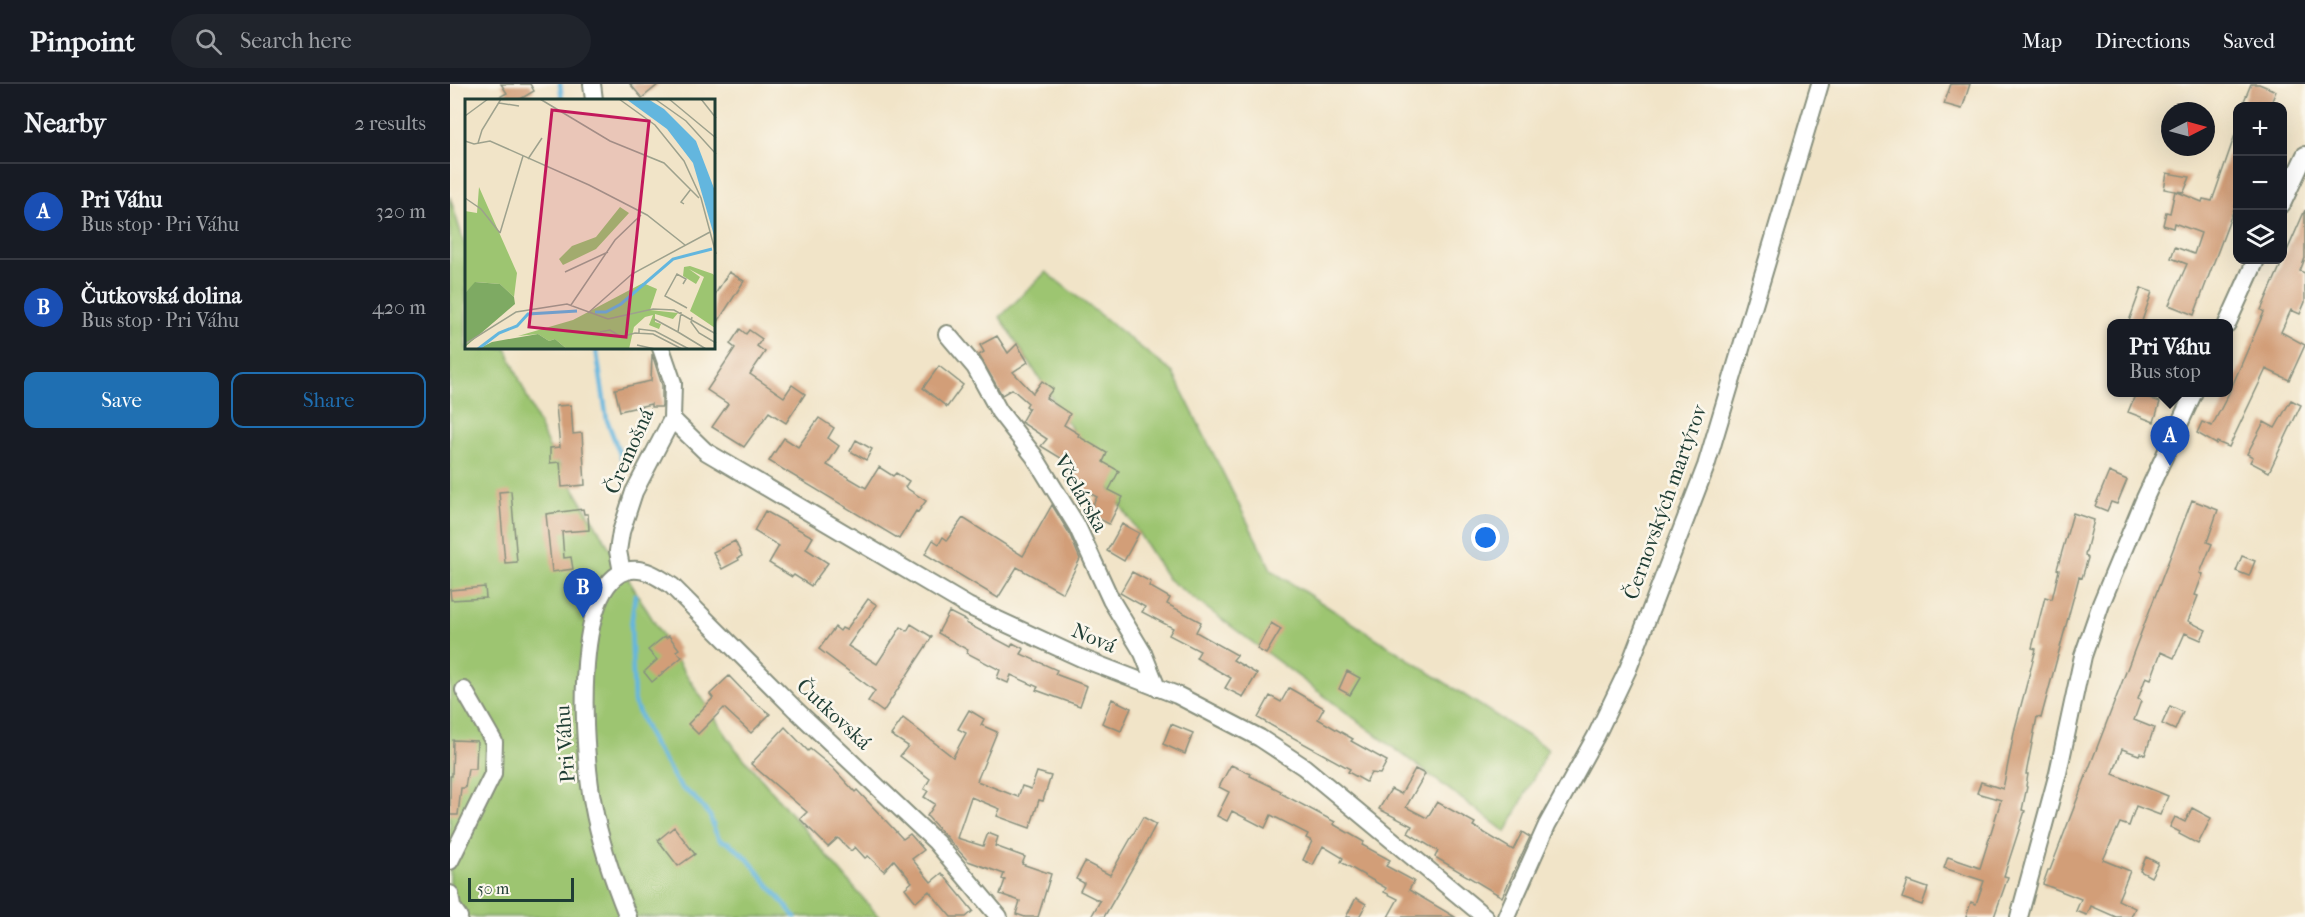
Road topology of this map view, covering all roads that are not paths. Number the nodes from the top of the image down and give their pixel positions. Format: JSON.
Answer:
{"nodes":[{"id":1,"x":592,"y":84,"type":"edge"},
{"id":2,"x":1820,"y":84,"type":"edge"},
{"id":3,"x":594,"y":99,"type":"edge"},
{"id":4,"x":2305,"y":155,"type":"edge"},
{"id":5,"x":2287,"y":195,"type":"edge"},
{"id":6,"x":2254,"y":264,"type":"edge"},
{"id":7,"x":2229,"y":319,"type":"edge"},
{"id":8,"x":947,"y":334,"type":"dead end"},
{"id":9,"x":662,"y":350,"type":"edge"},
{"id":10,"x":2192,"y":397,"type":"edge"},
{"id":11,"x":672,"y":419,"type":"junction"},
{"id":12,"x":622,"y":572,"type":"junction"},
{"id":13,"x":1157,"y":688,"type":"junction"},
{"id":14,"x":465,"y":690,"type":"dead end"},
{"id":15,"x":450,"y":861,"type":"edge"},
{"id":16,"x":450,"y":894,"type":"edge"},
{"id":17,"x":459,"y":917,"type":"edge"},
{"id":18,"x":628,"y":917,"type":"edge"},
{"id":19,"x":999,"y":917,"type":"edge"},
{"id":20,"x":1485,"y":917,"type":"edge"},
{"id":21,"x":1506,"y":917,"type":"edge"},
{"id":22,"x":2019,"y":917,"type":"edge"}],
"edges":[{"from":1,"to":3,"type":"street"},
{"from":2,"to":21,"type":"street","name":"Černovských martýrov"},
{"from":4,"to":5,"type":"street"},
{"from":6,"to":7,"type":"street"},
{"from":8,"to":13,"type":"street","name":"Včelárska"},
{"from":9,"to":11,"type":"street","name":"Čremošná"},
{"from":10,"to":22,"type":"street"},
{"from":11,"to":12,"type":"street","name":"Čremošná"},
{"from":11,"to":13,"type":"street","name":"Nová"},
{"from":12,"to":18,"type":"street","name":"Pri Váhu"},
{"from":12,"to":19,"type":"street","name":"Čutkovská"},
{"from":13,"to":20,"type":"street","name":"Nová"},
{"from":14,"to":15,"type":"street"},
{"from":16,"to":17,"type":"street"}]}
